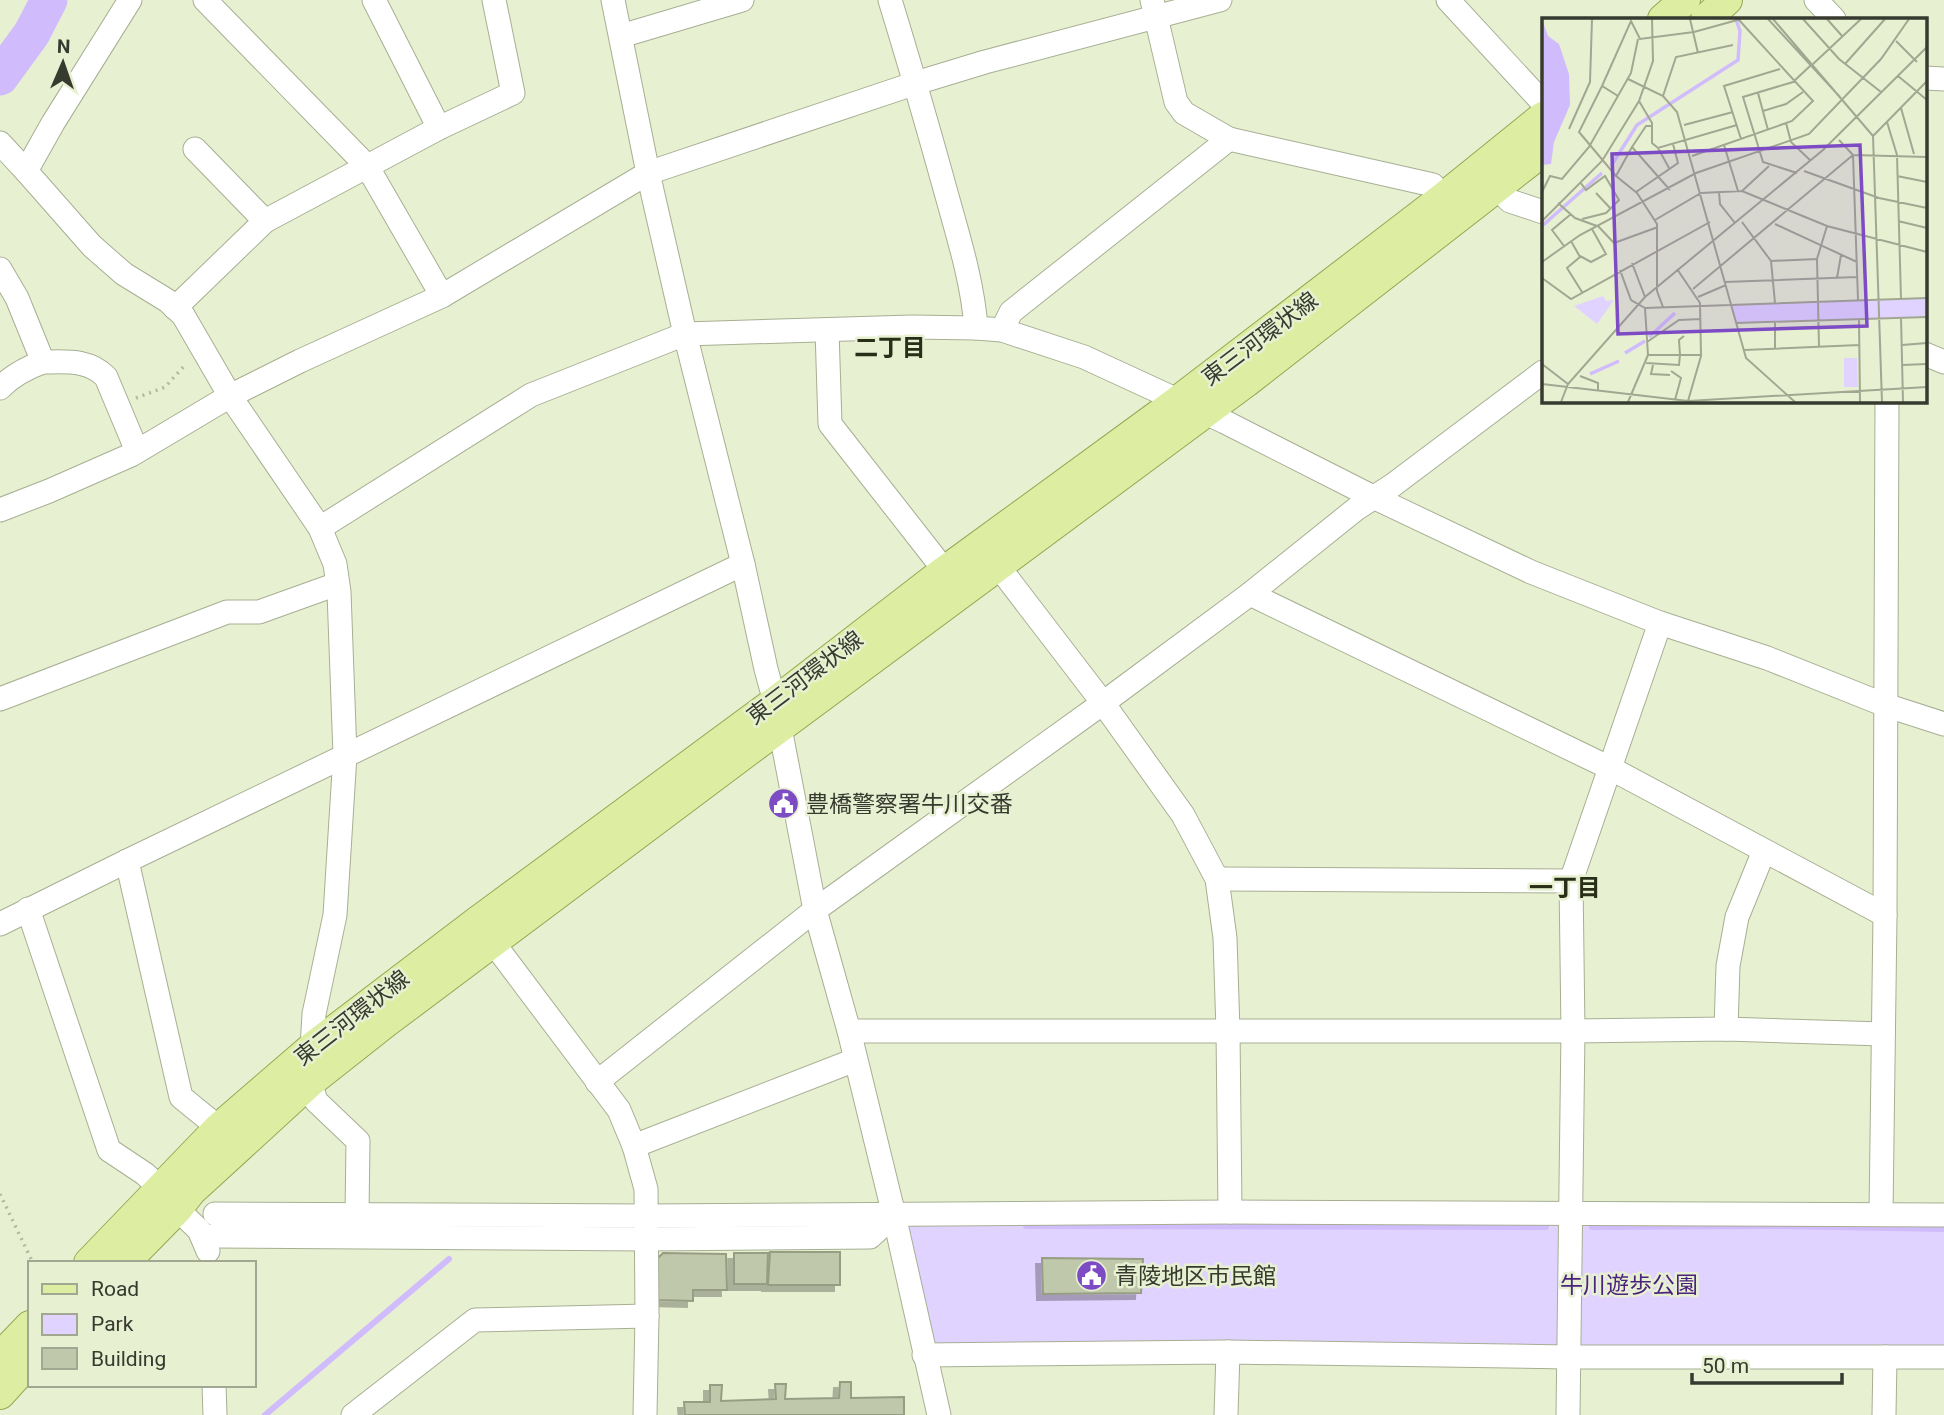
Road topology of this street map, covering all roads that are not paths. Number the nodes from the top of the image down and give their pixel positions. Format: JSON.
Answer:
{"nodes":[{"id":1,"x":130,"y":0,"type":"edge"},
{"id":2,"x":205,"y":0,"type":"edge"},
{"id":3,"x":374,"y":0,"type":"edge"},
{"id":4,"x":494,"y":0,"type":"edge"},
{"id":5,"x":613,"y":0,"type":"edge"},
{"id":6,"x":742,"y":0,"type":"edge"},
{"id":7,"x":890,"y":0,"type":"edge"},
{"id":8,"x":1220,"y":0,"type":"edge"},
{"id":9,"x":1448,"y":0,"type":"edge"},
{"id":10,"x":1685,"y":0,"type":"edge"},
{"id":11,"x":1727,"y":0,"type":"edge"},
{"id":12,"x":1816,"y":0,"type":"edge"},
{"id":13,"x":1154,"y":8,"type":"edge"},
{"id":14,"x":1664,"y":18,"type":"edge"},
{"id":15,"x":1707,"y":18,"type":"edge"},
{"id":16,"x":1833,"y":18,"type":"edge"},
{"id":17,"x":621,"y":36,"type":"junction"},
{"id":18,"x":1926,"y":78,"type":"edge"},
{"id":19,"x":1944,"y":79,"type":"edge"},
{"id":20,"x":916,"y":83,"type":"junction"},
{"id":21,"x":1542,"y":102,"type":"edge"},
{"id":22,"x":1542,"y":118,"type":"edge"},
{"id":23,"x":439,"y":128,"type":"junction"},
{"id":24,"x":1229,"y":139,"type":"junction"},
{"id":25,"x":0,"y":143,"type":"edge"},
{"id":26,"x":195,"y":149,"type":"dead end"},
{"id":27,"x":1542,"y":152,"type":"edge"},
{"id":28,"x":368,"y":166,"type":"junction"},
{"id":29,"x":26,"y":171,"type":"junction"},
{"id":30,"x":648,"y":173,"type":"junction"},
{"id":31,"x":1497,"y":188,"type":"junction"},
{"id":32,"x":1443,"y":198,"type":"junction"},
{"id":33,"x":1542,"y":212,"type":"edge"},
{"id":34,"x":265,"y":221,"type":"junction"},
{"id":35,"x":0,"y":269,"type":"edge"},
{"id":36,"x":442,"y":296,"type":"junction"},
{"id":37,"x":175,"y":308,"type":"junction"},
{"id":38,"x":976,"y":328,"type":"junction"},
{"id":39,"x":827,"y":330,"type":"junction"},
{"id":40,"x":1002,"y":330,"type":"junction"},
{"id":41,"x":685,"y":334,"type":"junction"},
{"id":42,"x":1926,"y":354,"type":"edge"},
{"id":43,"x":43,"y":362,"type":"junction"},
{"id":44,"x":1944,"y":362,"type":"edge"},
{"id":45,"x":1542,"y":373,"type":"edge"},
{"id":46,"x":0,"y":388,"type":"edge"},
{"id":47,"x":230,"y":397,"type":"junction"},
{"id":48,"x":1886,"y":402,"type":"edge"},
{"id":49,"x":1191,"y":406,"type":"junction"},
{"id":50,"x":137,"y":452,"type":"junction"},
{"id":51,"x":1373,"y":497,"type":"junction"},
{"id":52,"x":0,"y":510,"type":"edge"},
{"id":53,"x":320,"y":528,"type":"junction"},
{"id":54,"x":743,"y":564,"type":"junction"},
{"id":55,"x":998,"y":566,"type":"junction"},
{"id":56,"x":945,"y":571,"type":"junction"},
{"id":57,"x":337,"y":584,"type":"junction"},
{"id":58,"x":1250,"y":594,"type":"junction"},
{"id":59,"x":1660,"y":623,"type":"junction"},
{"id":60,"x":0,"y":699,"type":"edge"},
{"id":61,"x":1103,"y":703,"type":"junction"},
{"id":62,"x":1885,"y":705,"type":"junction"},
{"id":63,"x":777,"y":715,"type":"junction"},
{"id":64,"x":1944,"y":724,"type":"edge"},
{"id":65,"x":345,"y":755,"type":"junction"},
{"id":66,"x":1611,"y":768,"type":"junction"},
{"id":67,"x":1764,"y":851,"type":"junction"},
{"id":68,"x":127,"y":861,"type":"junction"},
{"id":69,"x":1217,"y":879,"type":"junction"},
{"id":70,"x":1571,"y":881,"type":"junction"},
{"id":71,"x":28,"y":909,"type":"junction"},
{"id":72,"x":815,"y":910,"type":"junction"},
{"id":73,"x":1885,"y":915,"type":"junction"},
{"id":74,"x":0,"y":924,"type":"edge"},
{"id":75,"x":485,"y":932,"type":"junction"},
{"id":76,"x":1726,"y":1029,"type":"junction"},
{"id":77,"x":849,"y":1031,"type":"junction"},
{"id":78,"x":1228,"y":1031,"type":"junction"},
{"id":79,"x":1573,"y":1031,"type":"junction"},
{"id":80,"x":1883,"y":1034,"type":"junction"},
{"id":81,"x":314,"y":1046,"type":"junction"},
{"id":82,"x":855,"y":1060,"type":"junction"},
{"id":83,"x":310,"y":1082,"type":"junction"},
{"id":84,"x":597,"y":1082,"type":"junction"},
{"id":85,"x":219,"y":1128,"type":"junction"},
{"id":86,"x":634,"y":1146,"type":"junction"},
{"id":87,"x":176,"y":1196,"type":"junction"},
{"id":88,"x":1230,"y":1212,"type":"junction"},
{"id":89,"x":357,"y":1214,"type":"junction"},
{"id":90,"x":1572,"y":1214,"type":"junction"},
{"id":91,"x":1881,"y":1214,"type":"junction"},
{"id":92,"x":894,"y":1215,"type":"junction"},
{"id":93,"x":1944,"y":1215,"type":"edge"},
{"id":94,"x":646,"y":1216,"type":"junction"},
{"id":95,"x":646,"y":1239,"type":"junction"},
{"id":96,"x":211,"y":1241,"type":"edge"},
{"id":97,"x":92,"y":1261,"type":"edge"},
{"id":98,"x":126,"y":1261,"type":"edge"},
{"id":99,"x":647,"y":1316,"type":"junction"},
{"id":100,"x":28,"y":1328,"type":"edge"},
{"id":101,"x":1228,"y":1352,"type":"junction"},
{"id":102,"x":924,"y":1355,"type":"junction"},
{"id":103,"x":0,"y":1357,"type":"edge"},
{"id":104,"x":1569,"y":1357,"type":"junction"},
{"id":105,"x":1885,"y":1357,"type":"junction"},
{"id":106,"x":1944,"y":1357,"type":"edge"},
{"id":107,"x":28,"y":1363,"type":"edge"},
{"id":108,"x":214,"y":1387,"type":"edge"},
{"id":109,"x":0,"y":1394,"type":"edge"},
{"id":110,"x":215,"y":1415,"type":"edge"},
{"id":111,"x":353,"y":1415,"type":"edge"},
{"id":112,"x":645,"y":1415,"type":"edge"},
{"id":113,"x":939,"y":1415,"type":"edge"},
{"id":114,"x":1226,"y":1415,"type":"edge"},
{"id":115,"x":1568,"y":1415,"type":"edge"},
{"id":116,"x":1884,"y":1415,"type":"edge"}],
"edges":[{"from":1,"to":29,"type":"street"},
{"from":2,"to":28,"type":"street"},
{"from":3,"to":23,"type":"street"},
{"from":4,"to":23,"type":"street"},
{"from":5,"to":17,"type":"street"},
{"from":6,"to":17,"type":"street"},
{"from":7,"to":20,"type":"street"},
{"from":8,"to":13,"type":"street"},
{"from":9,"to":21,"type":"street"},
{"from":10,"to":14,"type":"main road"},
{"from":11,"to":15,"type":"main road"},
{"from":12,"to":16,"type":"street"},
{"from":13,"to":20,"type":"street"},
{"from":13,"to":24,"type":"street"},
{"from":17,"to":30,"type":"street"},
{"from":18,"to":19,"type":"street"},
{"from":20,"to":30,"type":"street"},
{"from":20,"to":38,"type":"street"},
{"from":22,"to":32,"type":"main road","name":"東三河環状線"},
{"from":23,"to":28,"type":"street"},
{"from":24,"to":32,"type":"street"},
{"from":24,"to":40,"type":"street"},
{"from":25,"to":29,"type":"street"},
{"from":26,"to":34,"type":"street"},
{"from":27,"to":31,"type":"main road","name":"東三河環状線"},
{"from":28,"to":34,"type":"street"},
{"from":28,"to":36,"type":"street"},
{"from":29,"to":37,"type":"street"},
{"from":30,"to":36,"type":"street"},
{"from":30,"to":41,"type":"street"},
{"from":31,"to":33,"type":"street"},
{"from":31,"to":49,"type":"main road","name":"東三河環状線"},
{"from":32,"to":49,"type":"main road","name":"東三河環状線"},
{"from":34,"to":37,"type":"street"},
{"from":35,"to":43,"type":"street"},
{"from":36,"to":47,"type":"street"},
{"from":37,"to":47,"type":"street"},
{"from":38,"to":39,"type":"street"},
{"from":38,"to":40,"type":"street"},
{"from":39,"to":41,"type":"street"},
{"from":39,"to":56,"type":"street"},
{"from":40,"to":49,"type":"street"},
{"from":41,"to":53,"type":"street"},
{"from":41,"to":54,"type":"street"},
{"from":42,"to":44,"type":"street"},
{"from":43,"to":46,"type":"street"},
{"from":43,"to":50,"type":"street"},
{"from":45,"to":51,"type":"street"},
{"from":47,"to":50,"type":"street"},
{"from":47,"to":53,"type":"street"},
{"from":48,"to":62,"type":"street"},
{"from":49,"to":51,"type":"street"},
{"from":49,"to":55,"type":"main road","name":"東三河環状線"},
{"from":49,"to":56,"type":"main road","name":"東三河環状線"},
{"from":50,"to":52,"type":"street"},
{"from":51,"to":58,"type":"street"},
{"from":51,"to":59,"type":"street"},
{"from":53,"to":57,"type":"street"},
{"from":54,"to":63,"type":"street"},
{"from":54,"to":65,"type":"street"},
{"from":55,"to":61,"type":"street"},
{"from":55,"to":63,"type":"main road","name":"東三河環状線"},
{"from":56,"to":63,"type":"main road","name":"東三河環状線"},
{"from":57,"to":60,"type":"street"},
{"from":57,"to":65,"type":"street"},
{"from":58,"to":61,"type":"street"},
{"from":58,"to":66,"type":"street"},
{"from":59,"to":62,"type":"street"},
{"from":59,"to":66,"type":"street"},
{"from":61,"to":69,"type":"street"},
{"from":61,"to":72,"type":"street"},
{"from":62,"to":64,"type":"street"},
{"from":62,"to":73,"type":"street"},
{"from":63,"to":72,"type":"street"},
{"from":63,"to":75,"type":"main road","name":"東三河環状線"},
{"from":65,"to":68,"type":"street"},
{"from":65,"to":81,"type":"street"},
{"from":66,"to":67,"type":"street"},
{"from":66,"to":70,"type":"street"},
{"from":67,"to":73,"type":"street"},
{"from":67,"to":76,"type":"street"},
{"from":68,"to":71,"type":"street"},
{"from":68,"to":85,"type":"street"},
{"from":69,"to":70,"type":"street"},
{"from":69,"to":78,"type":"street"},
{"from":70,"to":79,"type":"street"},
{"from":71,"to":74,"type":"street"},
{"from":71,"to":87,"type":"street"},
{"from":72,"to":77,"type":"street"},
{"from":72,"to":84,"type":"street"},
{"from":73,"to":80,"type":"street"},
{"from":75,"to":81,"type":"main road","name":"東三河環状線"},
{"from":75,"to":83,"type":"main road","name":"東三河環状線"},
{"from":75,"to":84,"type":"street"},
{"from":76,"to":79,"type":"street"},
{"from":76,"to":80,"type":"street"},
{"from":77,"to":78,"type":"street"},
{"from":77,"to":82,"type":"street"},
{"from":78,"to":79,"type":"street"},
{"from":78,"to":88,"type":"street"},
{"from":79,"to":90,"type":"street"},
{"from":80,"to":91,"type":"street"},
{"from":81,"to":83,"type":"street"},
{"from":81,"to":85,"type":"main road","name":"東三河環状線"},
{"from":82,"to":86,"type":"street"},
{"from":82,"to":92,"type":"street"},
{"from":83,"to":87,"type":"main road","name":"東三河環状線"},
{"from":83,"to":89,"type":"street"},
{"from":84,"to":86,"type":"street"},
{"from":85,"to":87,"type":"main road","name":"東三河環状線"},
{"from":86,"to":94,"type":"street"},
{"from":87,"to":96,"type":"street"},
{"from":87,"to":96,"type":"street"},
{"from":87,"to":97,"type":"main road","name":"東三河環状線"},
{"from":87,"to":98,"type":"main road","name":"東三河環状線"},
{"from":88,"to":90,"type":"street"},
{"from":88,"to":92,"type":"street"},
{"from":89,"to":94,"type":"street"},
{"from":89,"to":96,"type":"street"},
{"from":90,"to":91,"type":"street"},
{"from":90,"to":104,"type":"street"},
{"from":91,"to":93,"type":"street"},
{"from":92,"to":94,"type":"street"},
{"from":92,"to":95,"type":"street"},
{"from":92,"to":102,"type":"street"},
{"from":94,"to":95,"type":"street"},
{"from":95,"to":96,"type":"street"},
{"from":95,"to":99,"type":"street"},
{"from":99,"to":111,"type":"street"},
{"from":99,"to":112,"type":"street"},
{"from":100,"to":103,"type":"main road"},
{"from":101,"to":102,"type":"street"},
{"from":101,"to":104,"type":"street"},
{"from":101,"to":114,"type":"street"},
{"from":102,"to":113,"type":"street"},
{"from":104,"to":105,"type":"street"},
{"from":104,"to":115,"type":"street"},
{"from":105,"to":106,"type":"street"},
{"from":105,"to":116,"type":"street"},
{"from":107,"to":109,"type":"main road"},
{"from":108,"to":110,"type":"street"}]}
